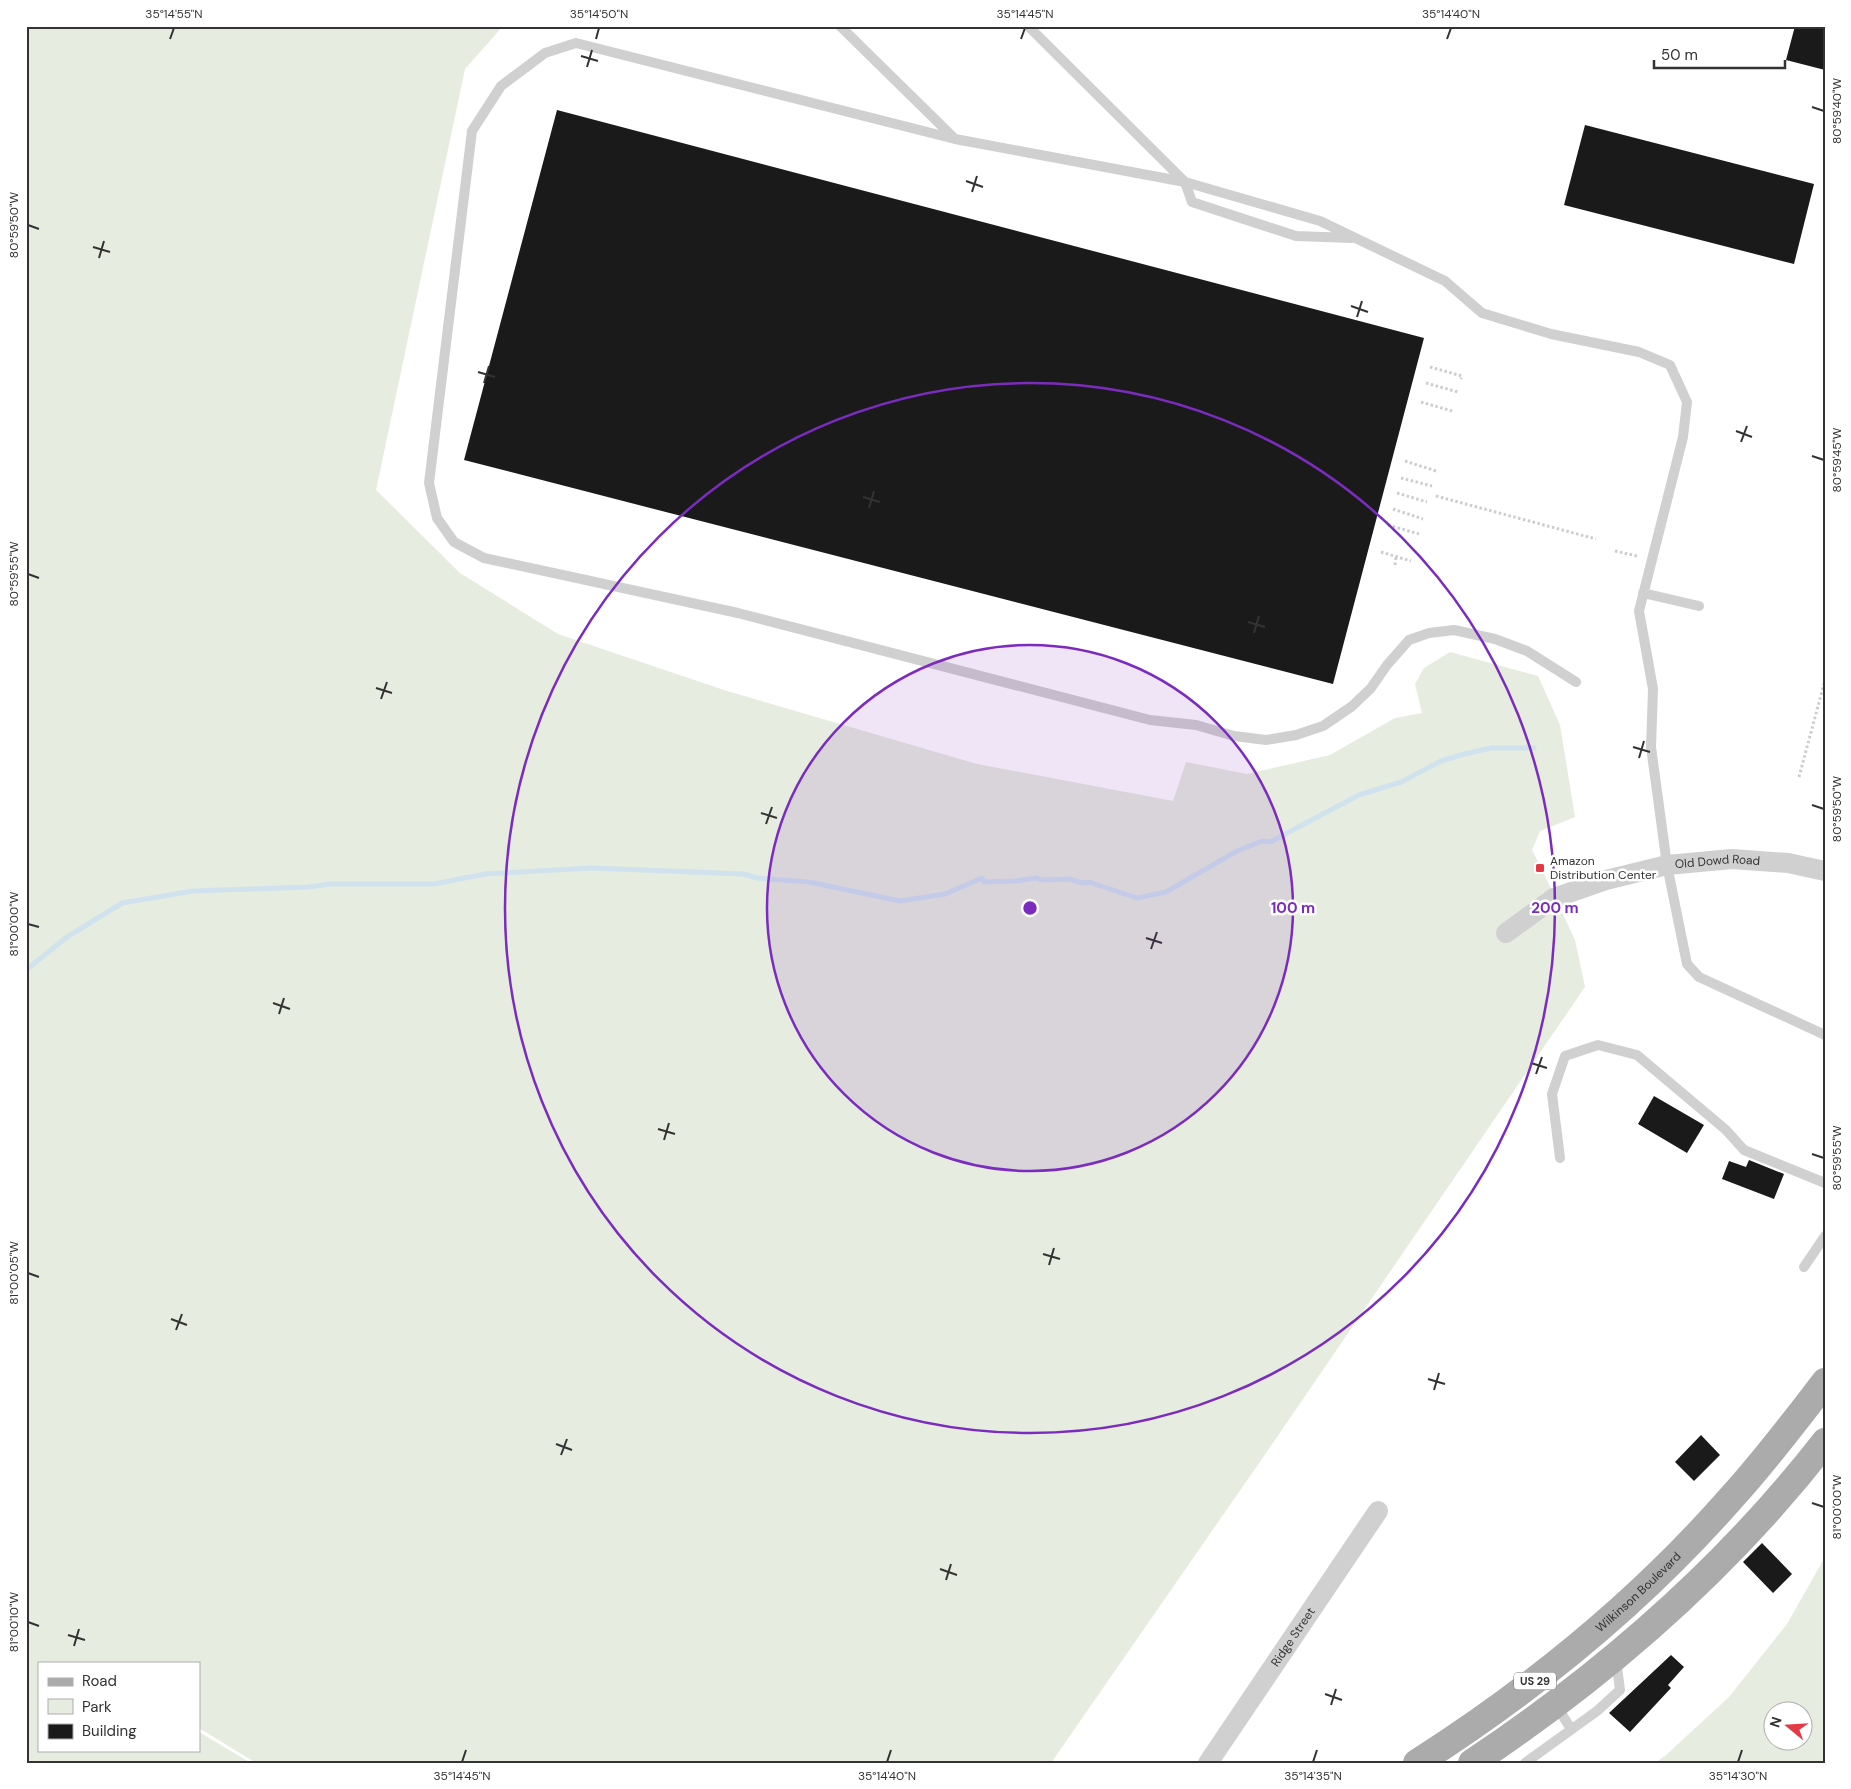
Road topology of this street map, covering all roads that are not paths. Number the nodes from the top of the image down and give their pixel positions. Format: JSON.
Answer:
{"nodes":[{"id":1,"x":840,"y":26,"type":"edge"},
{"id":2,"x":1028,"y":26,"type":"edge"},
{"id":3,"x":955,"y":139,"type":"junction"},
{"id":4,"x":1185,"y":182,"type":"junction"},
{"id":5,"x":1354,"y":238,"type":"junction"},
{"id":6,"x":1643,"y":593,"type":"junction"},
{"id":7,"x":1698,"y":606,"type":"dead end"},
{"id":8,"x":1576,"y":682,"type":"dead end"},
{"id":9,"x":1667,"y":865,"type":"junction"},
{"id":10,"x":1825,"y":870,"type":"edge"},
{"id":11,"x":1506,"y":933,"type":"dead end"},
{"id":12,"x":1825,"y":1035,"type":"edge"},
{"id":13,"x":1560,"y":1158,"type":"dead end"},
{"id":14,"x":1825,"y":1184,"type":"edge"},
{"id":15,"x":1825,"y":1236,"type":"edge"},
{"id":16,"x":1804,"y":1267,"type":"dead end"},
{"id":17,"x":1825,"y":1382,"type":"edge"},
{"id":18,"x":1825,"y":1442,"type":"edge"},
{"id":19,"x":1378,"y":1511,"type":"dead end"},
{"id":20,"x":1645,"y":1587,"type":"junction"},
{"id":21,"x":1670,"y":1609,"type":"junction"},
{"id":22,"x":1616,"y":1656,"type":"junction"},
{"id":23,"x":1555,"y":1703,"type":"junction"},
{"id":24,"x":1571,"y":1729,"type":"junction"},
{"id":25,"x":1476,"y":1762,"type":"edge"},
{"id":26,"x":1208,"y":1763,"type":"edge"},
{"id":27,"x":1417,"y":1763,"type":"edge"},
{"id":28,"x":1525,"y":1763,"type":"edge"}],
"edges":[{"from":1,"to":3,"type":"lane"},
{"from":2,"to":4,"type":"lane"},
{"from":3,"to":4,"type":"lane"},
{"from":3,"to":8,"type":"lane"},
{"from":4,"to":5,"type":"lane"},
{"from":4,"to":5,"type":"lane"},
{"from":5,"to":6,"type":"lane"},
{"from":6,"to":7,"type":"lane"},
{"from":6,"to":9,"type":"lane"},
{"from":9,"to":10,"type":"street","name":"Old Dowd Road"},
{"from":9,"to":11,"type":"street","name":"Old Dowd Road"},
{"from":9,"to":12,"type":"lane"},
{"from":13,"to":14,"type":"lane"},
{"from":15,"to":16,"type":"lane"},
{"from":17,"to":20,"type":"main road","name":"Wilkinson Boulevard","number":"US 29"},
{"from":18,"to":21,"type":"main road","number":"US 29"},
{"from":19,"to":26,"type":"street","name":"Ridge Street"},
{"from":20,"to":21,"type":"main road"},
{"from":20,"to":27,"type":"main road","name":"Wilkinson Boulevard","number":"US 29"},
{"from":21,"to":22,"type":"main road","number":"US 29"},
{"from":22,"to":23,"type":"main road","number":"US 29"},
{"from":22,"to":24,"type":"lane"},
{"from":23,"to":24,"type":"lane"},
{"from":23,"to":25,"type":"main road","number":"US 29"},
{"from":24,"to":28,"type":"lane"}]}
